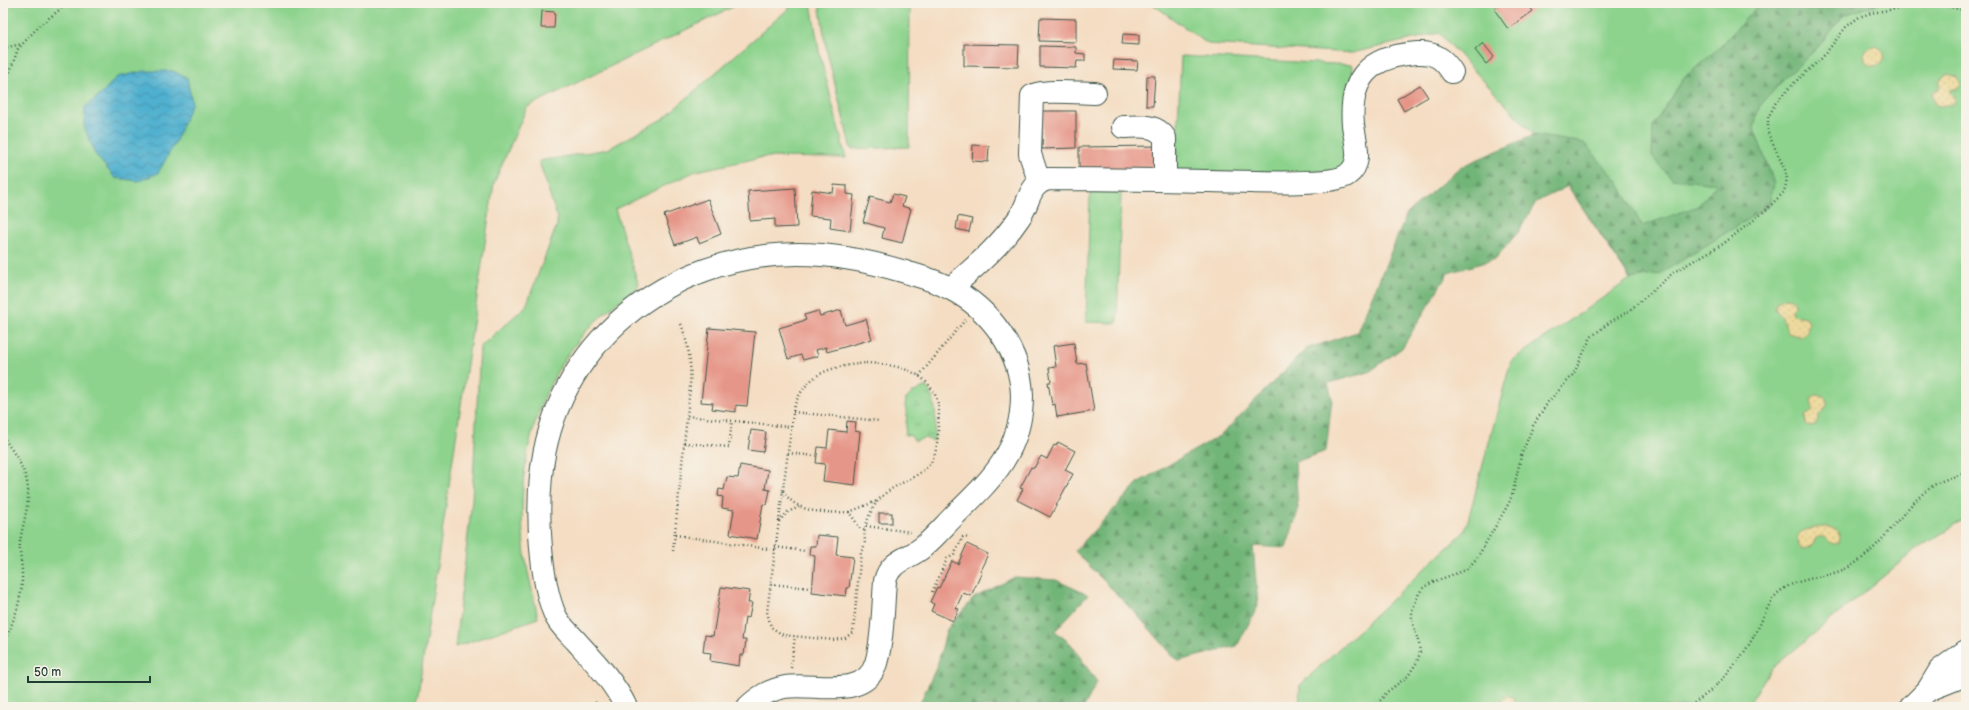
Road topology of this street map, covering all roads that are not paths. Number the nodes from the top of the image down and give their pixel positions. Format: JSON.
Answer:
{"nodes":[{"id":1,"x":1452,"y":72,"type":"dead end"},
{"id":2,"x":1095,"y":93,"type":"dead end"},
{"id":3,"x":1123,"y":127,"type":"dead end"},
{"id":4,"x":1165,"y":180,"type":"junction"},
{"id":5,"x":1039,"y":181,"type":"junction"},
{"id":6,"x":951,"y":288,"type":"junction"},
{"id":7,"x":1966,"y":651,"type":"edge"},
{"id":8,"x":1966,"y":675,"type":"edge"},
{"id":9,"x":1928,"y":690,"type":"junction"},
{"id":10,"x":626,"y":707,"type":"edge"},
{"id":11,"x":748,"y":707,"type":"edge"},
{"id":12,"x":1911,"y":707,"type":"edge"}],
"edges":[{"from":1,"to":4,"type":"street"},
{"from":2,"to":5,"type":"street"},
{"from":3,"to":4,"type":"street"},
{"from":4,"to":5,"type":"street"},
{"from":5,"to":6,"type":"street"},
{"from":6,"to":10,"type":"street"},
{"from":6,"to":11,"type":"street"},
{"from":7,"to":9,"type":"street"},
{"from":8,"to":9,"type":"street"},
{"from":9,"to":12,"type":"street"}]}
